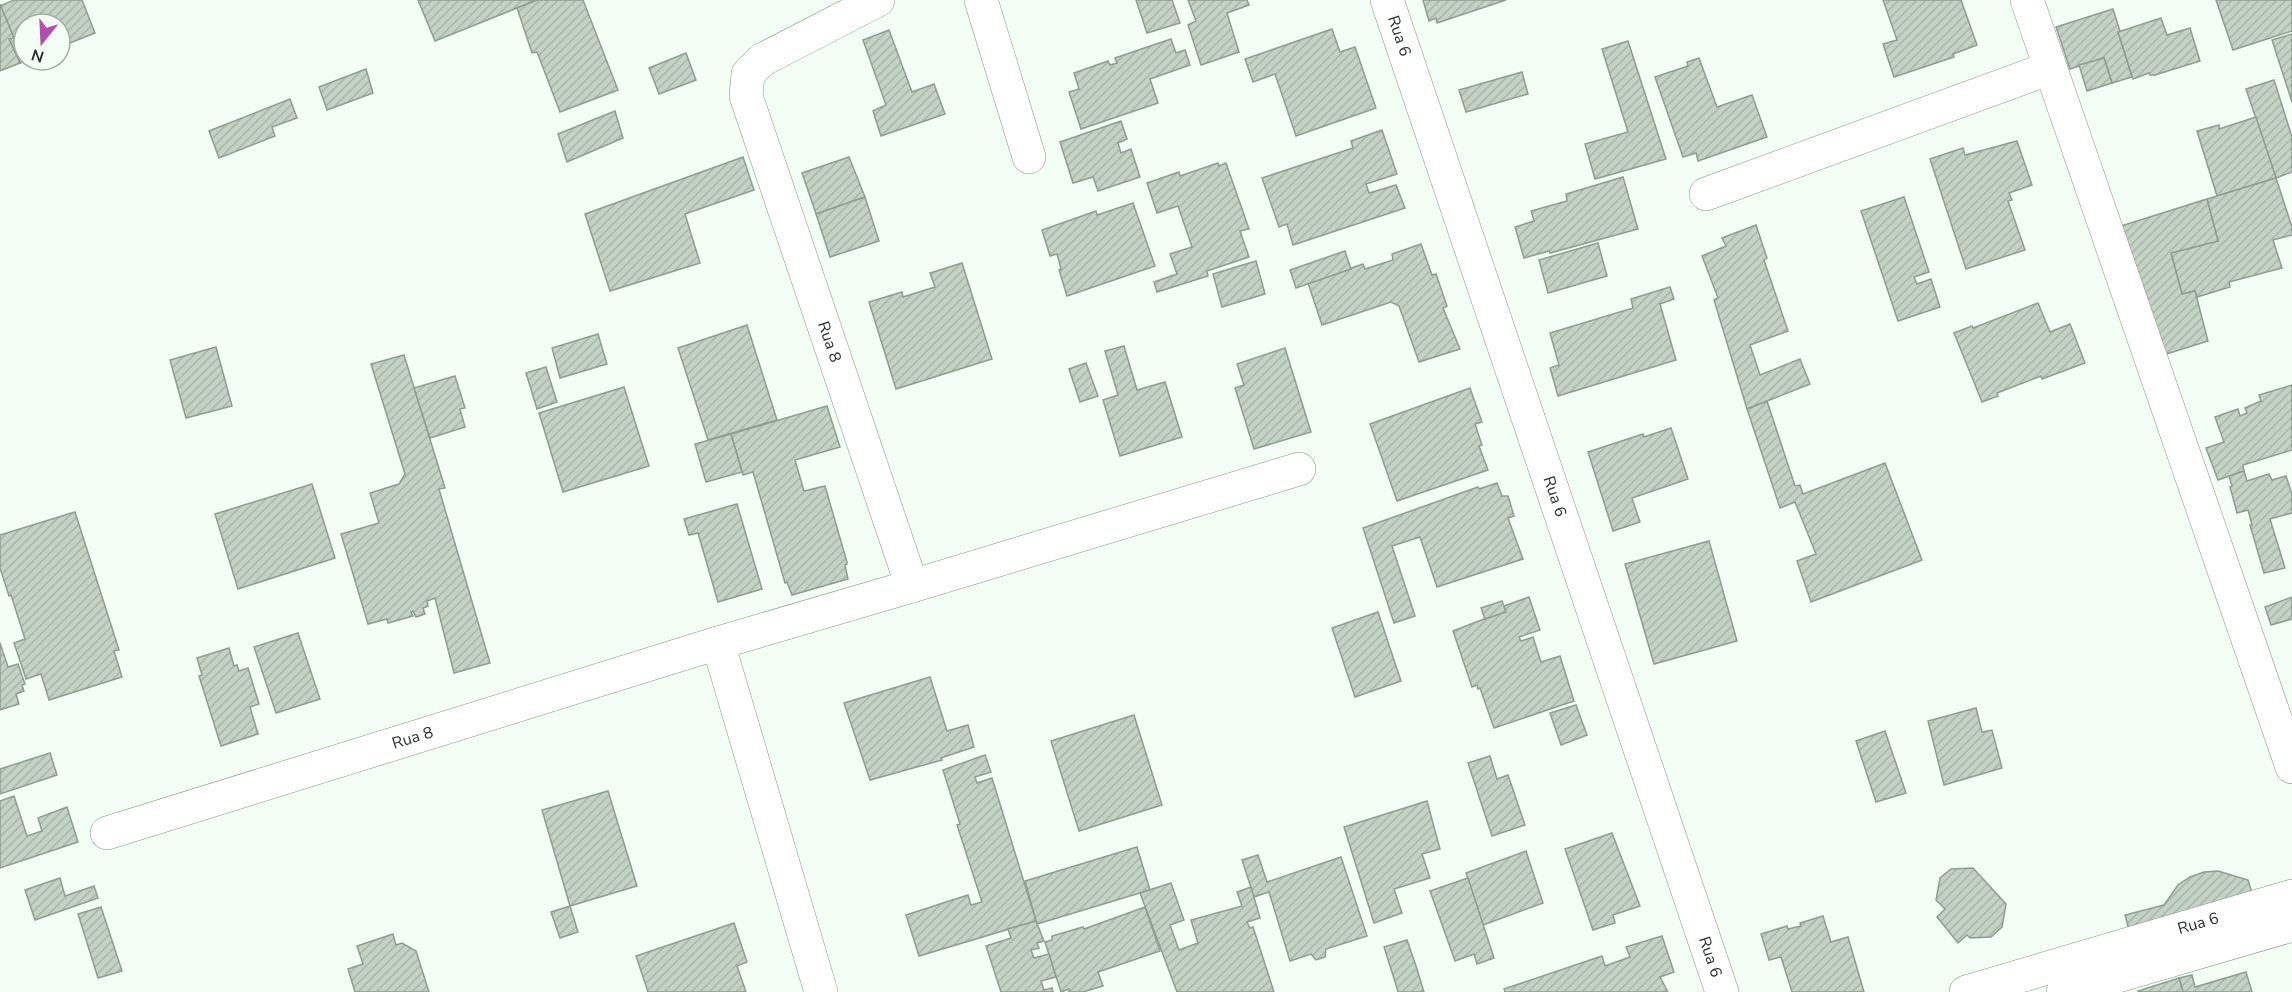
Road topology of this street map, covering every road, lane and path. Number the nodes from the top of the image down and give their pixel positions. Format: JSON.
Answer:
{"nodes":[{"id":1,"x":878,"y":0,"type":"edge"},
{"id":2,"x":981,"y":0,"type":"edge"},
{"id":3,"x":1387,"y":0,"type":"edge"},
{"id":4,"x":2027,"y":0,"type":"edge"},
{"id":5,"x":2050,"y":68,"type":"junction"},
{"id":6,"x":1029,"y":156,"type":"dead end"},
{"id":7,"x":1706,"y":194,"type":"dead end"},
{"id":8,"x":1299,"y":469,"type":"dead end"},
{"id":9,"x":912,"y":586,"type":"junction"},
{"id":10,"x":718,"y":643,"type":"junction"},
{"id":11,"x":2292,"y":767,"type":"edge"},
{"id":12,"x":107,"y":832,"type":"dead end"},
{"id":13,"x":2292,"y":896,"type":"edge"},
{"id":14,"x":2292,"y":925,"type":"edge"},
{"id":15,"x":821,"y":992,"type":"edge"},
{"id":16,"x":1722,"y":992,"type":"edge"},
{"id":17,"x":1966,"y":992,"type":"edge"},
{"id":18,"x":2063,"y":992,"type":"edge"}],
"edges":[{"from":1,"to":9,"type":"street","name":"Rua 8"},
{"from":2,"to":6,"type":"street"},
{"from":3,"to":16,"type":"street","name":"Rua 6"},
{"from":4,"to":5,"type":"street"},
{"from":5,"to":7,"type":"street"},
{"from":5,"to":11,"type":"street"},
{"from":8,"to":9,"type":"street","name":"Rua 8"},
{"from":9,"to":10,"type":"street","name":"Rua 8"},
{"from":10,"to":12,"type":"street","name":"Rua 8"},
{"from":10,"to":15,"type":"street"},
{"from":13,"to":17,"type":"street","name":"Rua 6"},
{"from":14,"to":18,"type":"street","name":"Rua 6"}]}
